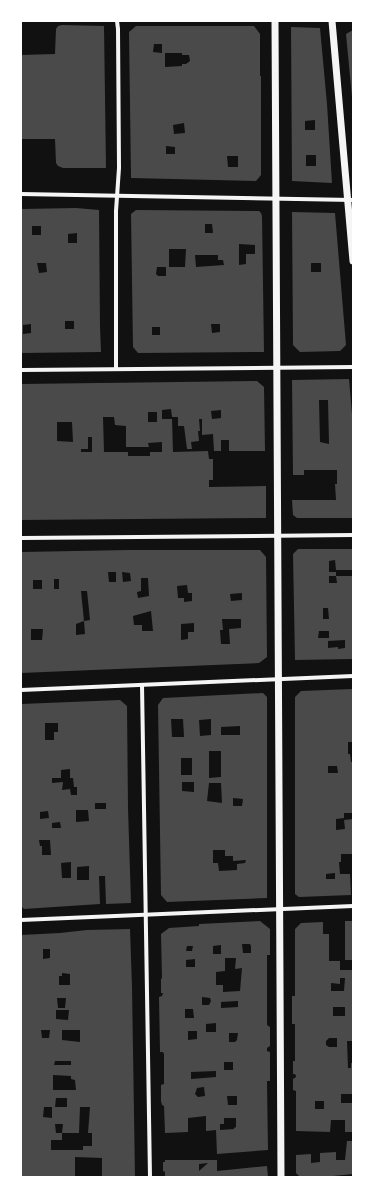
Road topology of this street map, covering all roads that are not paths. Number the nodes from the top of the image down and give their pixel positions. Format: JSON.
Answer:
{"nodes":[{"id":1,"x":117,"y":21,"type":"edge"},
{"id":2,"x":275,"y":21,"type":"edge"},
{"id":3,"x":332,"y":21,"type":"edge"},
{"id":4,"x":21,"y":194,"type":"edge"},
{"id":5,"x":117,"y":196,"type":"junction"},
{"id":6,"x":276,"y":198,"type":"junction"},
{"id":7,"x":350,"y":200,"type":"edge"},
{"id":8,"x":353,"y":260,"type":"edge"},
{"id":9,"x":277,"y":367,"type":"junction"},
{"id":10,"x":353,"y":367,"type":"edge"},
{"id":11,"x":116,"y":369,"type":"junction"},
{"id":12,"x":21,"y":370,"type":"edge"},
{"id":13,"x":277,"y":535,"type":"junction"},
{"id":14,"x":353,"y":535,"type":"edge"},
{"id":15,"x":21,"y":538,"type":"edge"},
{"id":16,"x":353,"y":676,"type":"edge"},
{"id":17,"x":278,"y":679,"type":"junction"},
{"id":18,"x":142,"y":685,"type":"junction"},
{"id":19,"x":21,"y":690,"type":"edge"},
{"id":20,"x":353,"y":906,"type":"edge"},
{"id":21,"x":280,"y":909,"type":"junction"},
{"id":22,"x":147,"y":915,"type":"junction"},
{"id":23,"x":21,"y":920,"type":"edge"},
{"id":24,"x":150,"y":1177,"type":"edge"},
{"id":25,"x":281,"y":1177,"type":"edge"}],
"edges":[{"from":1,"to":5,"type":"street"},
{"from":2,"to":6,"type":"street"},
{"from":3,"to":7,"type":"street"},
{"from":4,"to":5,"type":"street"},
{"from":5,"to":6,"type":"street"},
{"from":5,"to":11,"type":"street"},
{"from":6,"to":7,"type":"street"},
{"from":6,"to":9,"type":"street"},
{"from":7,"to":8,"type":"street"},
{"from":9,"to":10,"type":"street"},
{"from":9,"to":11,"type":"street"},
{"from":9,"to":13,"type":"street"},
{"from":11,"to":12,"type":"street"},
{"from":13,"to":14,"type":"street"},
{"from":13,"to":15,"type":"street"},
{"from":13,"to":17,"type":"street"},
{"from":16,"to":17,"type":"street"},
{"from":17,"to":18,"type":"street"},
{"from":17,"to":21,"type":"street"},
{"from":18,"to":19,"type":"street"},
{"from":18,"to":22,"type":"street"},
{"from":20,"to":21,"type":"street"},
{"from":21,"to":22,"type":"street"},
{"from":21,"to":25,"type":"street"},
{"from":22,"to":23,"type":"street"},
{"from":22,"to":24,"type":"street"}]}
